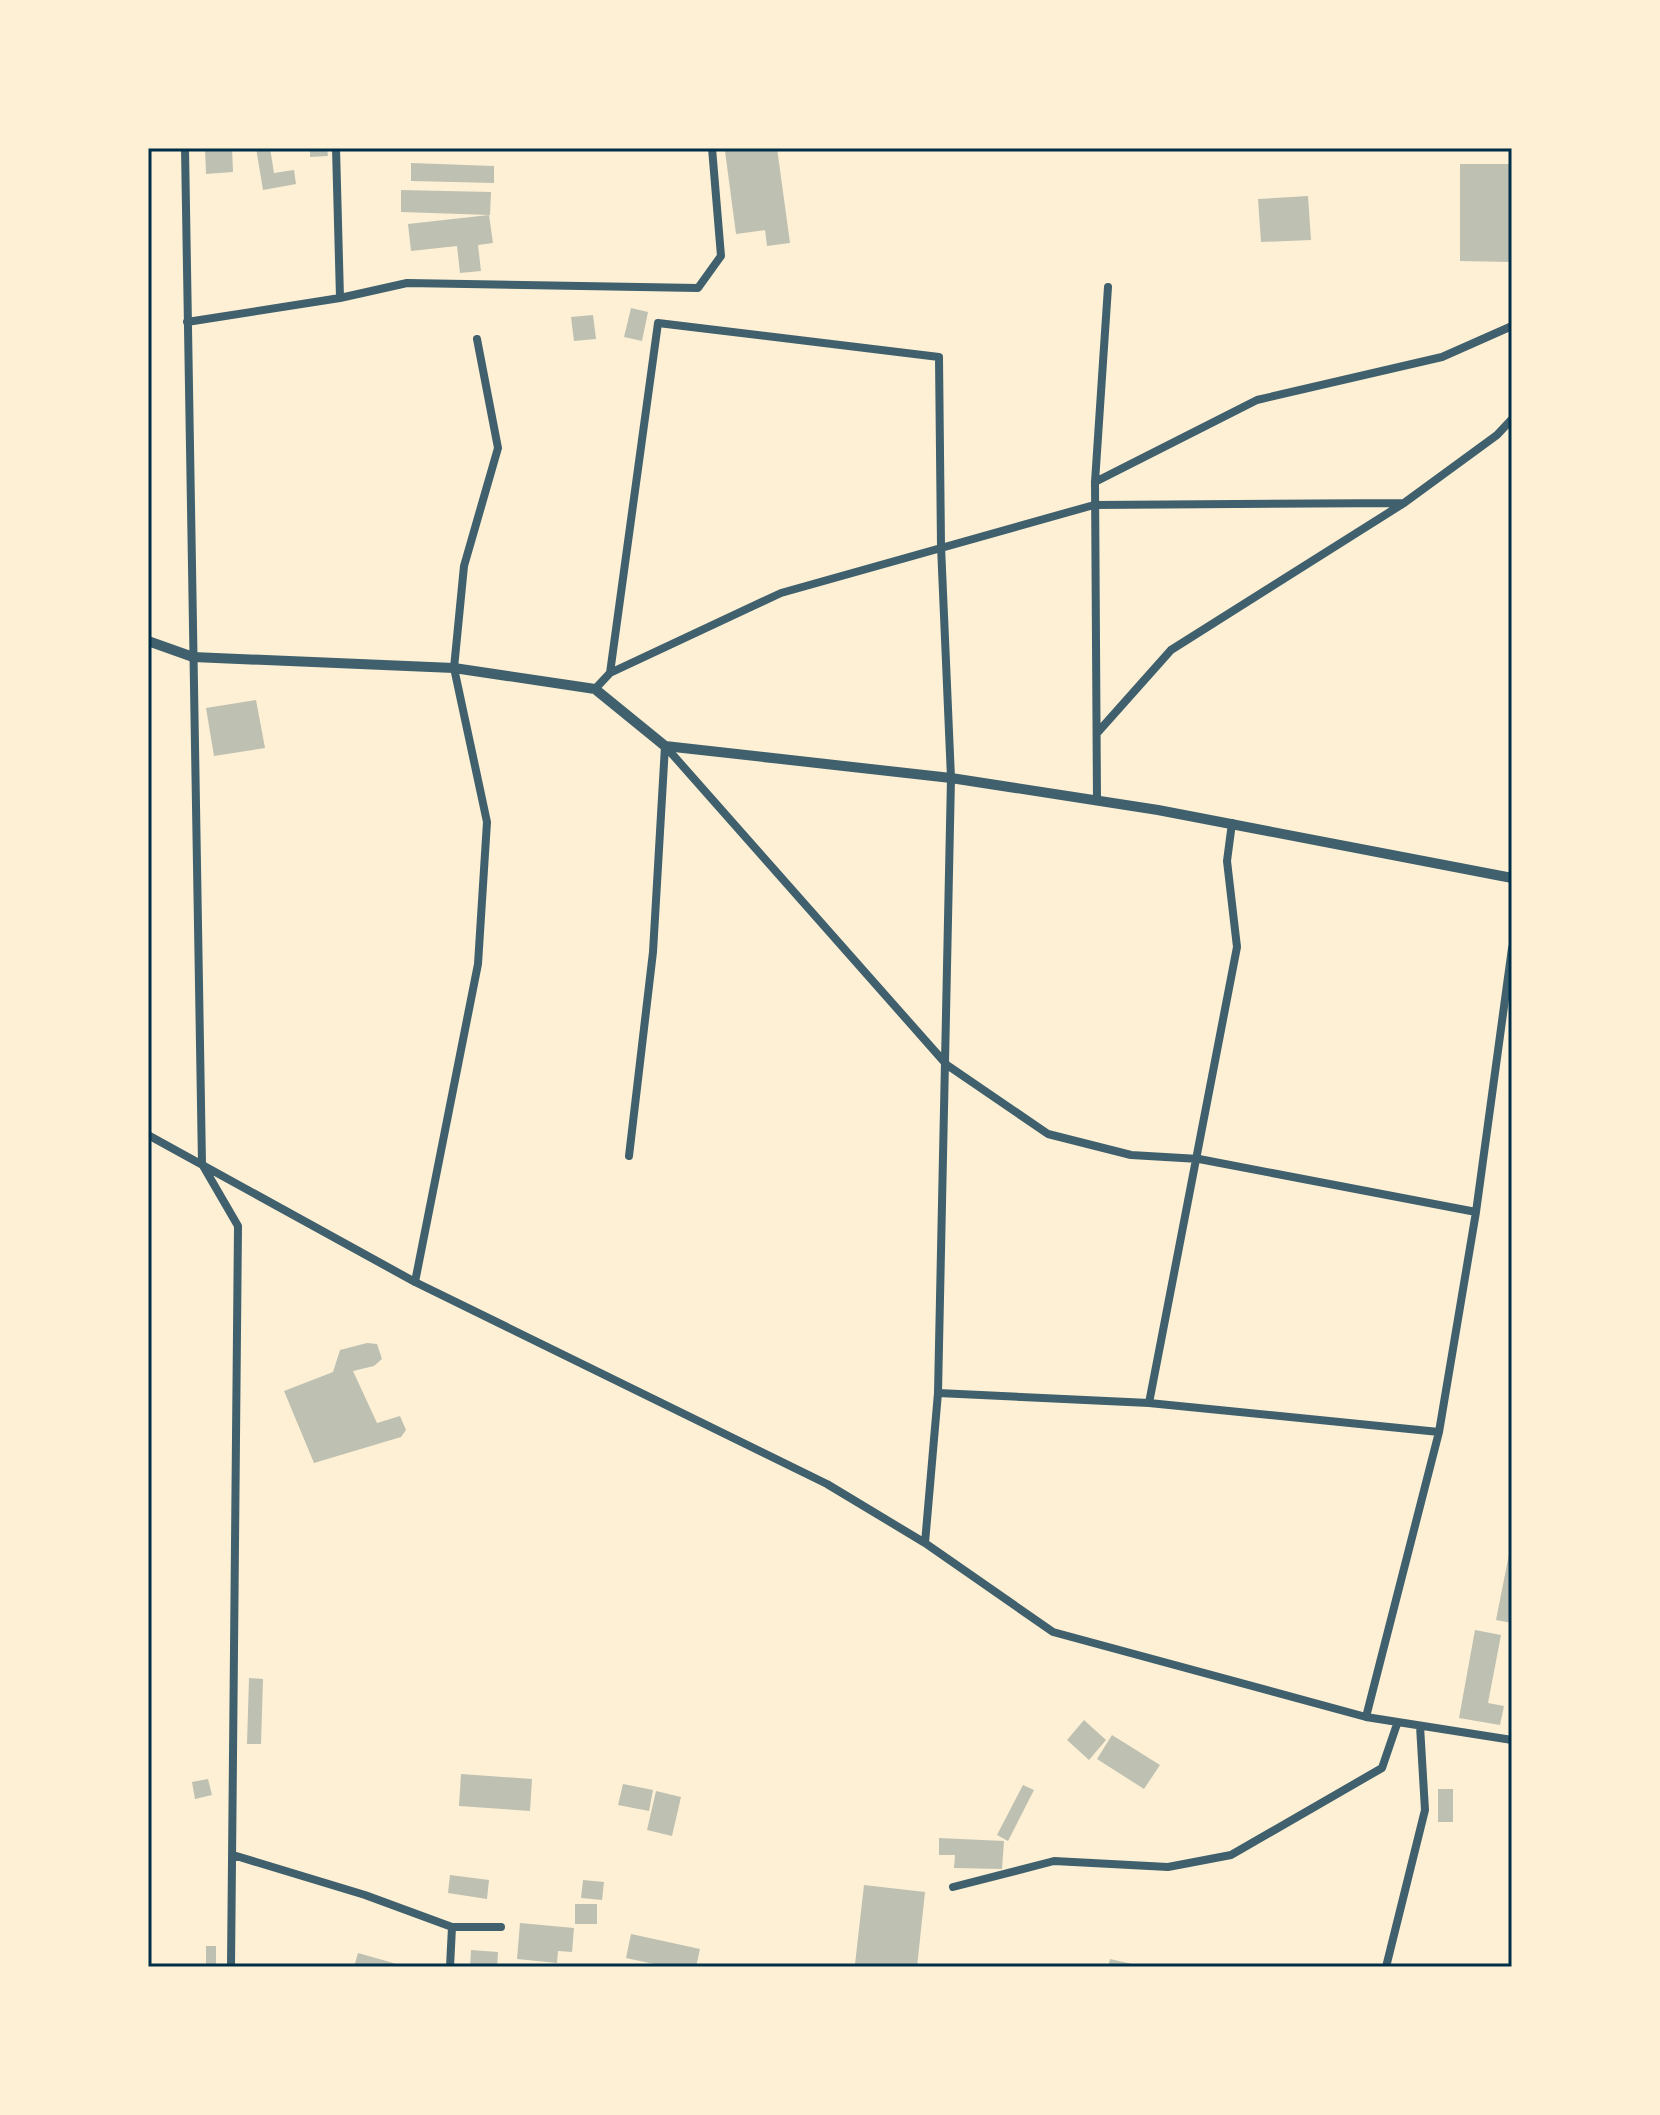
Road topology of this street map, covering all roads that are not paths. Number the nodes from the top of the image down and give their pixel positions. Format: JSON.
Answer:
{"nodes":[{"id":1,"x":185,"y":148,"type":"edge"},
{"id":2,"x":336,"y":148,"type":"edge"},
{"id":3,"x":712,"y":148,"type":"edge"},
{"id":4,"x":1108,"y":287,"type":"dead end"},
{"id":5,"x":340,"y":298,"type":"junction"},
{"id":6,"x":187,"y":322,"type":"junction"},
{"id":7,"x":1512,"y":326,"type":"edge"},
{"id":8,"x":477,"y":339,"type":"dead end"},
{"id":9,"x":1512,"y":419,"type":"edge"},
{"id":10,"x":1095,"y":482,"type":"junction"},
{"id":11,"x":1404,"y":503,"type":"junction"},
{"id":12,"x":1094,"y":505,"type":"junction"},
{"id":13,"x":941,"y":546,"type":"junction"},
{"id":14,"x":148,"y":641,"type":"edge"},
{"id":15,"x":193,"y":657,"type":"junction"},
{"id":16,"x":454,"y":668,"type":"junction"},
{"id":17,"x":610,"y":673,"type":"junction"},
{"id":18,"x":595,"y":689,"type":"junction"},
{"id":19,"x":1098,"y":732,"type":"junction"},
{"id":20,"x":665,"y":746,"type":"junction"},
{"id":21,"x":951,"y":778,"type":"junction"},
{"id":22,"x":1097,"y":801,"type":"junction"},
{"id":23,"x":1232,"y":823,"type":"junction"},
{"id":24,"x":1512,"y":878,"type":"edge"},
{"id":25,"x":1512,"y":948,"type":"edge"},
{"id":26,"x":947,"y":1065,"type":"junction"},
{"id":27,"x":148,"y":1135,"type":"edge"},
{"id":28,"x":629,"y":1156,"type":"dead end"},
{"id":29,"x":1199,"y":1159,"type":"junction"},
{"id":30,"x":202,"y":1164,"type":"junction"},
{"id":31,"x":1476,"y":1212,"type":"junction"},
{"id":32,"x":415,"y":1282,"type":"junction"},
{"id":33,"x":938,"y":1393,"type":"junction"},
{"id":34,"x":1149,"y":1403,"type":"junction"},
{"id":35,"x":1439,"y":1432,"type":"junction"},
{"id":36,"x":925,"y":1543,"type":"junction"},
{"id":37,"x":1366,"y":1717,"type":"junction"},
{"id":38,"x":1397,"y":1724,"type":"junction"},
{"id":39,"x":1420,"y":1726,"type":"junction"},
{"id":40,"x":1512,"y":1740,"type":"edge"},
{"id":41,"x":233,"y":1855,"type":"junction"},
{"id":42,"x":953,"y":1887,"type":"dead end"},
{"id":43,"x":452,"y":1927,"type":"junction"},
{"id":44,"x":501,"y":1927,"type":"dead end"},
{"id":45,"x":231,"y":1967,"type":"edge"},
{"id":46,"x":450,"y":1967,"type":"edge"},
{"id":47,"x":1386,"y":1967,"type":"edge"}],
"edges":[{"from":1,"to":6,"type":"street"},
{"from":2,"to":5,"type":"street"},
{"from":3,"to":5,"type":"street"},
{"from":4,"to":10,"type":"street"},
{"from":5,"to":6,"type":"street"},
{"from":6,"to":15,"type":"street"},
{"from":7,"to":10,"type":"street"},
{"from":8,"to":16,"type":"street"},
{"from":9,"to":11,"type":"street"},
{"from":10,"to":12,"type":"street"},
{"from":11,"to":12,"type":"street"},
{"from":11,"to":19,"type":"street"},
{"from":12,"to":13,"type":"street"},
{"from":12,"to":19,"type":"street"},
{"from":13,"to":17,"type":"street"},
{"from":13,"to":17,"type":"street"},
{"from":13,"to":21,"type":"street"},
{"from":14,"to":15,"type":"street"},
{"from":15,"to":16,"type":"street"},
{"from":15,"to":30,"type":"street"},
{"from":16,"to":18,"type":"street"},
{"from":16,"to":32,"type":"street"},
{"from":17,"to":18,"type":"street"},
{"from":18,"to":20,"type":"street"},
{"from":19,"to":22,"type":"street"},
{"from":20,"to":21,"type":"street"},
{"from":20,"to":26,"type":"street"},
{"from":20,"to":28,"type":"street"},
{"from":21,"to":22,"type":"street"},
{"from":21,"to":26,"type":"street"},
{"from":22,"to":23,"type":"street"},
{"from":23,"to":24,"type":"street"},
{"from":23,"to":29,"type":"street"},
{"from":25,"to":31,"type":"street"},
{"from":26,"to":29,"type":"street"},
{"from":26,"to":33,"type":"street"},
{"from":27,"to":30,"type":"street"},
{"from":29,"to":31,"type":"street"},
{"from":29,"to":34,"type":"street"},
{"from":30,"to":32,"type":"street"},
{"from":30,"to":41,"type":"street"},
{"from":31,"to":35,"type":"street"},
{"from":32,"to":36,"type":"street"},
{"from":33,"to":34,"type":"street"},
{"from":33,"to":36,"type":"street"},
{"from":34,"to":35,"type":"street"},
{"from":35,"to":37,"type":"street"},
{"from":36,"to":37,"type":"street"},
{"from":37,"to":38,"type":"street"},
{"from":38,"to":39,"type":"street"},
{"from":38,"to":42,"type":"street"},
{"from":39,"to":40,"type":"street"},
{"from":39,"to":47,"type":"street"},
{"from":41,"to":43,"type":"street"},
{"from":41,"to":45,"type":"street"},
{"from":43,"to":44,"type":"street"},
{"from":43,"to":46,"type":"street"}]}
